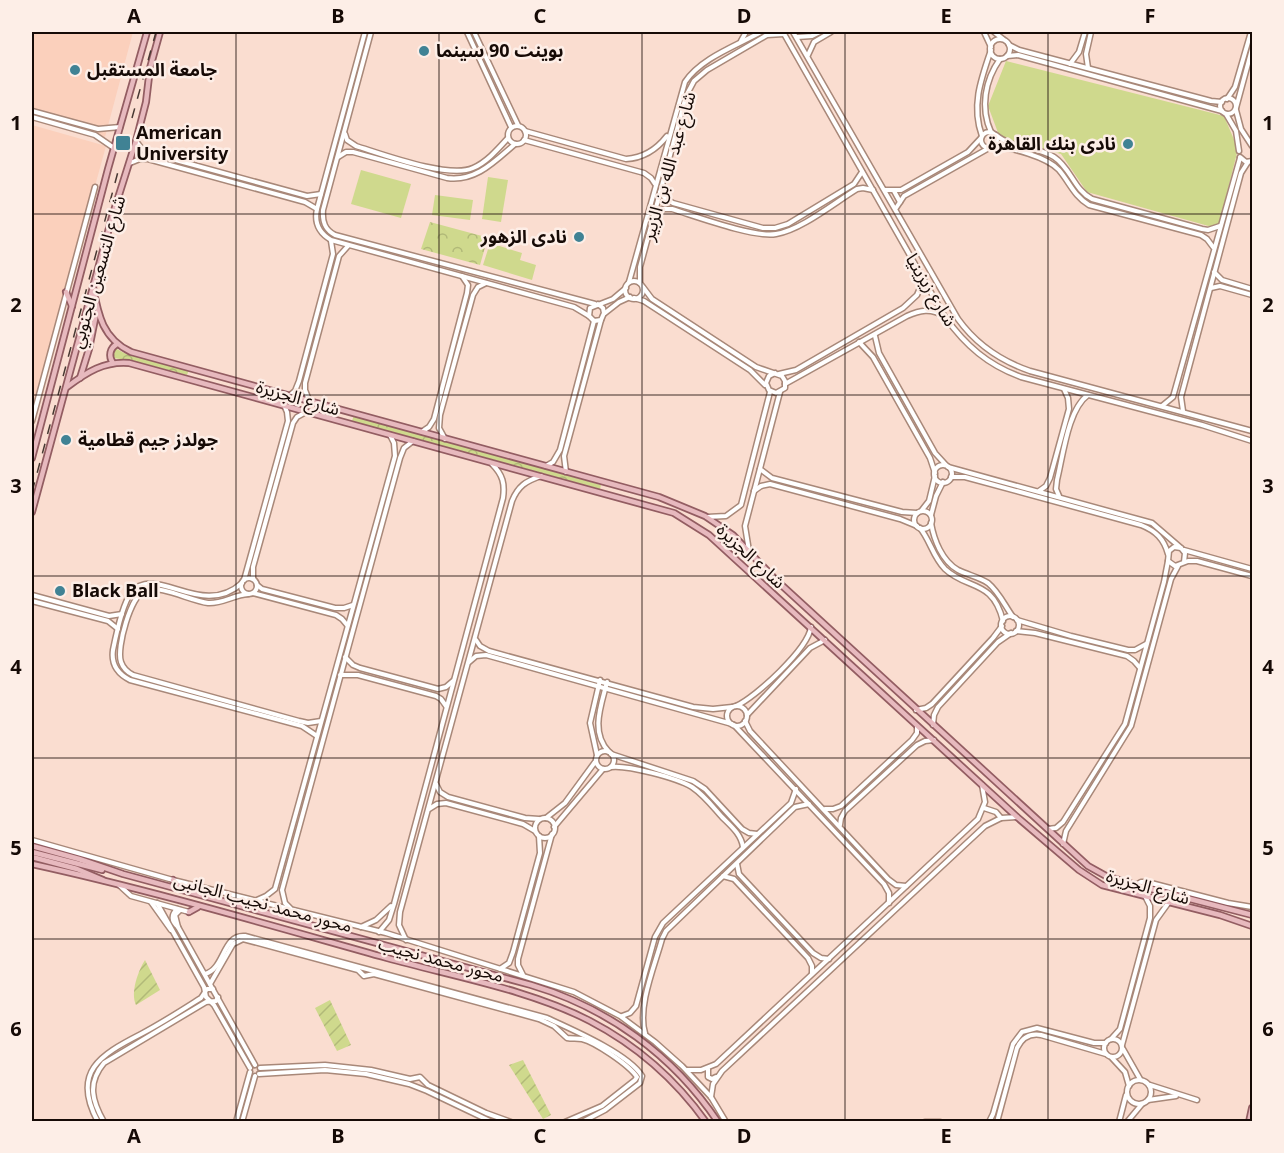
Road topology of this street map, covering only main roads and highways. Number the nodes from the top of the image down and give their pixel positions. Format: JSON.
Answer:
{"nodes":[{"id":1,"x":147,"y":32,"type":"edge"},
{"id":2,"x":160,"y":32,"type":"edge"},
{"id":3,"x":93,"y":287,"type":"junction"},
{"id":4,"x":66,"y":292,"type":"road end"},
{"id":5,"x":72,"y":306,"type":"junction"},
{"id":6,"x":97,"y":309,"type":"junction"},
{"id":7,"x":117,"y":344,"type":"junction"},
{"id":8,"x":113,"y":363,"type":"junction"},
{"id":9,"x":80,"y":378,"type":"junction"},
{"id":10,"x":252,"y":385,"type":"junction"},
{"id":11,"x":67,"y":387,"type":"junction"},
{"id":12,"x":246,"y":394,"type":"junction"},
{"id":13,"x":340,"y":410,"type":"junction"},
{"id":14,"x":351,"y":413,"type":"junction"},
{"id":15,"x":338,"y":420,"type":"junction"},
{"id":16,"x":349,"y":423,"type":"junction"},
{"id":17,"x":32,"y":458,"type":"edge"},
{"id":18,"x":645,"y":493,"type":"junction"},
{"id":19,"x":652,"y":495,"type":"junction"},
{"id":20,"x":643,"y":503,"type":"junction"},
{"id":21,"x":650,"y":505,"type":"junction"},
{"id":22,"x":32,"y":512,"type":"edge"},
{"id":23,"x":868,"y":666,"type":"junction"},
{"id":24,"x":861,"y":673,"type":"junction"},
{"id":25,"x":877,"y":674,"type":"junction"},
{"id":26,"x":869,"y":681,"type":"junction"},
{"id":27,"x":32,"y":846,"type":"edge"},
{"id":28,"x":32,"y":852,"type":"edge"},
{"id":29,"x":32,"y":857,"type":"edge"},
{"id":30,"x":32,"y":864,"type":"edge"},
{"id":31,"x":123,"y":874,"type":"junction"},
{"id":32,"x":1106,"y":876,"type":"junction"},
{"id":33,"x":1115,"y":879,"type":"junction"},
{"id":34,"x":172,"y":880,"type":"road end"},
{"id":35,"x":118,"y":885,"type":"junction"},
{"id":36,"x":1102,"y":885,"type":"junction"},
{"id":37,"x":1112,"y":888,"type":"junction"},
{"id":38,"x":180,"y":889,"type":"junction"},
{"id":39,"x":255,"y":900,"type":"road end"},
{"id":40,"x":198,"y":907,"type":"junction"},
{"id":41,"x":252,"y":909,"type":"junction"},
{"id":42,"x":189,"y":912,"type":"road end"},
{"id":43,"x":1252,"y":915,"type":"edge"},
{"id":44,"x":1252,"y":926,"type":"edge"},
{"id":45,"x":369,"y":940,"type":"junction"},
{"id":46,"x":397,"y":948,"type":"junction"},
{"id":47,"x":373,"y":954,"type":"junction"},
{"id":48,"x":399,"y":961,"type":"junction"},
{"id":49,"x":489,"y":965,"type":"road end"},
{"id":50,"x":487,"y":972,"type":"junction"},
{"id":51,"x":655,"y":1042,"type":"road end"},
{"id":52,"x":651,"y":1047,"type":"junction"},
{"id":53,"x":1252,"y":1108,"type":"edge"},
{"id":54,"x":706,"y":1122,"type":"edge"},
{"id":55,"x":718,"y":1122,"type":"edge"},
{"id":56,"x":1249,"y":1122,"type":"edge"}],
"edges":[{"from":1,"to":5,"type":"main road","name":"شارع التسعين الجنوبي"},
{"from":2,"to":3,"type":"main road","name":"شارع التسعين الجنوبي"},
{"from":3,"to":6,"type":"main road"},
{"from":3,"to":11,"type":"main road","name":"شارع التسعين الجنوبي"},
{"from":4,"to":5,"type":"main road"},
{"from":5,"to":17,"type":"main road","name":"شارع التسعين الجنوبي"},
{"from":6,"to":7,"type":"main road"},
{"from":6,"to":9,"type":"main road"},
{"from":7,"to":8,"type":"main road"},
{"from":7,"to":10,"type":"main road","name":"شارع الجزيرة"},
{"from":8,"to":9,"type":"main road","name":"شارع الجزيرة"},
{"from":8,"to":12,"type":"main road","name":"شارع الجزيرة"},
{"from":9,"to":11,"type":"main road","name":"شارع الجزيرة"},
{"from":10,"to":12,"type":"main road"},
{"from":10,"to":13,"type":"main road","name":"شارع الجزيرة"},
{"from":11,"to":22,"type":"main road","name":"شارع التسعين الجنوبي"},
{"from":12,"to":15,"type":"main road","name":"شارع الجزيرة"},
{"from":13,"to":14,"type":"main road","name":"شارع الجزيرة"},
{"from":13,"to":15,"type":"main road"},
{"from":14,"to":16,"type":"main road"},
{"from":14,"to":18,"type":"main road","name":"شارع الجزيرة"},
{"from":15,"to":16,"type":"main road","name":"شارع الجزيرة"},
{"from":16,"to":20,"type":"main road","name":"شارع الجزيرة"},
{"from":18,"to":19,"type":"main road","name":"شارع الجزيرة"},
{"from":18,"to":20,"type":"main road"},
{"from":19,"to":21,"type":"main road"},
{"from":19,"to":23,"type":"main road","name":"شارع الجزيرة"},
{"from":20,"to":21,"type":"main road","name":"شارع الجزيرة"},
{"from":21,"to":24,"type":"main road","name":"شارع الجزيرة"},
{"from":23,"to":24,"type":"main road"},
{"from":23,"to":25,"type":"main road","name":"شارع الجزيرة"},
{"from":24,"to":26,"type":"main road","name":"شارع الجزيرة"},
{"from":25,"to":26,"type":"main road"},
{"from":25,"to":32,"type":"main road","name":"شارع الجزيرة"},
{"from":26,"to":36,"type":"main road","name":"شارع الجزيرة"},
{"from":27,"to":31,"type":"main road","name":"محور محمد نجيب"},
{"from":28,"to":31,"type":"main road","name":"محور محمد نجيب"},
{"from":29,"to":35,"type":"main road","name":"محور محمد نجيب"},
{"from":30,"to":35,"type":"main road","name":"محور محمد نجيب"},
{"from":31,"to":38,"type":"main road","name":"محور محمد نجيب"},
{"from":32,"to":33,"type":"main road","name":"شارع الجزيرة"},
{"from":32,"to":36,"type":"main road"},
{"from":33,"to":37,"type":"main road"},
{"from":33,"to":43,"type":"main road","name":"شارع الجزيرة"},
{"from":34,"to":38,"type":"main road"},
{"from":35,"to":40,"type":"main road","name":"محور محمد نجيب"},
{"from":36,"to":37,"type":"main road","name":"شارع الجزيرة"},
{"from":37,"to":44,"type":"main road","name":"شارع الجزيرة"},
{"from":38,"to":41,"type":"main road","name":"محور محمد نجيب"},
{"from":39,"to":41,"type":"main road"},
{"from":40,"to":42,"type":"main road"},
{"from":40,"to":47,"type":"main road","name":"محور محمد نجيب"},
{"from":41,"to":45,"type":"main road","name":"محور محمد نجيب"},
{"from":45,"to":46,"type":"main road","name":"محور محمد نجيب"},
{"from":45,"to":47,"type":"main road"},
{"from":46,"to":48,"type":"main road"},
{"from":46,"to":50,"type":"main road","name":"محور محمد نجيب"},
{"from":47,"to":48,"type":"main road","name":"محور محمد نجيب"},
{"from":48,"to":54,"type":"main road","name":"محور محمد نجيب"},
{"from":49,"to":50,"type":"main road"},
{"from":50,"to":52,"type":"main road","name":"محور محمد نجيب"},
{"from":51,"to":52,"type":"main road"},
{"from":52,"to":55,"type":"main road","name":"محور محمد نجيب"},
{"from":53,"to":56,"type":"main road"}]}
